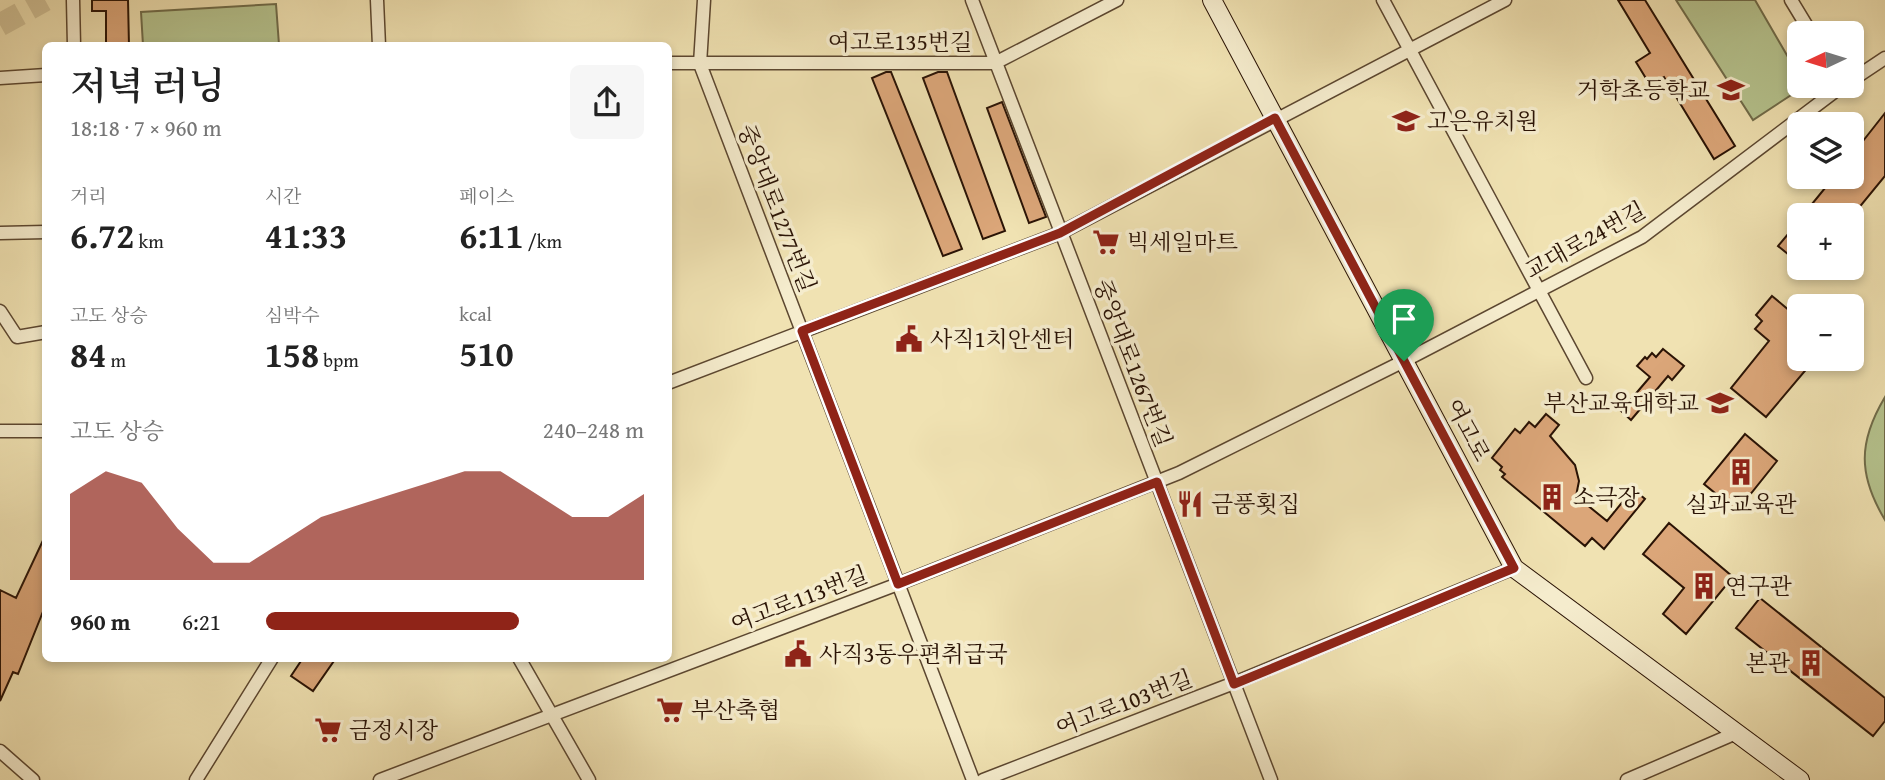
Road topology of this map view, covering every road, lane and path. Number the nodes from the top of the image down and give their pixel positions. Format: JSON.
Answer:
{"nodes":[{"id":1,"x":73,"y":0,"type":"edge"},
{"id":2,"x":377,"y":0,"type":"edge"},
{"id":3,"x":704,"y":0,"type":"edge"},
{"id":4,"x":972,"y":0,"type":"edge"},
{"id":5,"x":1117,"y":0,"type":"edge"},
{"id":6,"x":1212,"y":0,"type":"edge"},
{"id":7,"x":1383,"y":0,"type":"edge"},
{"id":8,"x":1505,"y":0,"type":"edge"},
{"id":9,"x":1791,"y":0,"type":"edge"},
{"id":10,"x":1804,"y":21,"type":"edge"},
{"id":11,"x":74,"y":42,"type":"edge"},
{"id":12,"x":379,"y":42,"type":"edge"},
{"id":13,"x":1410,"y":51,"type":"junction"},
{"id":14,"x":1885,"y":58,"type":"edge"},
{"id":15,"x":672,"y":63,"type":"edge"},
{"id":16,"x":995,"y":63,"type":"junction"},
{"id":17,"x":700,"y":64,"type":"junction"},
{"id":18,"x":1864,"y":72,"type":"edge"},
{"id":19,"x":42,"y":75,"type":"edge"},
{"id":20,"x":0,"y":78,"type":"edge"},
{"id":21,"x":1826,"y":98,"type":"edge"},
{"id":22,"x":1275,"y":118,"type":"junction"},
{"id":23,"x":42,"y":232,"type":"edge"},
{"id":24,"x":0,"y":233,"type":"edge"},
{"id":25,"x":1060,"y":233,"type":"junction"},
{"id":26,"x":1539,"y":290,"type":"junction"},
{"id":27,"x":0,"y":311,"type":"edge"},
{"id":28,"x":802,"y":331,"type":"junction"},
{"id":29,"x":42,"y":333,"type":"edge"},
{"id":30,"x":1404,"y":361,"type":"junction"},
{"id":31,"x":1586,"y":378,"type":"dead end"},
{"id":32,"x":672,"y":381,"type":"edge"},
{"id":33,"x":42,"y":430,"type":"edge"},
{"id":34,"x":0,"y":431,"type":"edge"},
{"id":35,"x":1157,"y":482,"type":"junction"},
{"id":36,"x":1514,"y":568,"type":"junction"},
{"id":37,"x":898,"y":584,"type":"junction"},
{"id":38,"x":270,"y":662,"type":"edge"},
{"id":39,"x":521,"y":662,"type":"edge"},
{"id":40,"x":1234,"y":684,"type":"junction"},
{"id":41,"x":551,"y":715,"type":"junction"},
{"id":42,"x":1736,"y":733,"type":"junction"},
{"id":43,"x":0,"y":751,"type":"edge"},
{"id":44,"x":33,"y":780,"type":"edge"},
{"id":45,"x":196,"y":780,"type":"edge"},
{"id":46,"x":380,"y":780,"type":"edge"},
{"id":47,"x":589,"y":780,"type":"edge"},
{"id":48,"x":972,"y":780,"type":"edge"},
{"id":49,"x":983,"y":780,"type":"edge"},
{"id":50,"x":1271,"y":780,"type":"edge"},
{"id":51,"x":1627,"y":780,"type":"edge"},
{"id":52,"x":1800,"y":780,"type":"edge"}],
"edges":[{"from":1,"to":11,"type":"street"},
{"from":2,"to":12,"type":"street"},
{"from":3,"to":17,"type":"street","name":"중앙대로1277번길"},
{"from":4,"to":16,"type":"street","name":"중앙대로1267번길"},
{"from":5,"to":16,"type":"street","name":"여고로135번길"},
{"from":6,"to":22,"type":"main road","name":"여고로"},
{"from":7,"to":13,"type":"street"},
{"from":8,"to":13,"type":"street"},
{"from":9,"to":10,"type":"street"},
{"from":13,"to":22,"type":"street"},
{"from":13,"to":26,"type":"street"},
{"from":14,"to":18,"type":"street"},
{"from":15,"to":17,"type":"street","name":"여고로135번길"},
{"from":16,"to":17,"type":"street","name":"여고로135번길"},
{"from":16,"to":25,"type":"street","name":"중앙대로1267번길"},
{"from":17,"to":28,"type":"street","name":"중앙대로1277번길"},
{"from":19,"to":20,"type":"street"},
{"from":21,"to":26,"type":"street","name":"교대로24번길"},
{"from":22,"to":25,"type":"street"},
{"from":22,"to":30,"type":"main road","name":"여고로"},
{"from":23,"to":24,"type":"street"},
{"from":25,"to":28,"type":"street"},
{"from":25,"to":35,"type":"street","name":"중앙대로1267번길"},
{"from":26,"to":30,"type":"street","name":"교대로24번길"},
{"from":26,"to":31,"type":"street"},
{"from":27,"to":29,"type":"street"},
{"from":28,"to":32,"type":"street"},
{"from":28,"to":37,"type":"street","name":"중앙대로1277번길"},
{"from":30,"to":35,"type":"street","name":"여고로113번길"},
{"from":30,"to":36,"type":"main road","name":"여고로"},
{"from":33,"to":34,"type":"street"},
{"from":35,"to":37,"type":"street","name":"여고로113번길"},
{"from":35,"to":40,"type":"street","name":"중앙대로1267번길"},
{"from":36,"to":40,"type":"street","name":"여고로103번길"},
{"from":36,"to":42,"type":"main road","name":"여고로"},
{"from":37,"to":41,"type":"street","name":"여고로113번길"},
{"from":37,"to":48,"type":"street","name":"중앙대로1277번길"},
{"from":38,"to":45,"type":"street"},
{"from":39,"to":41,"type":"street"},
{"from":40,"to":49,"type":"street","name":"여고로103번길"},
{"from":40,"to":50,"type":"street","name":"중앙대로1267번길"},
{"from":41,"to":46,"type":"street","name":"여고로113번길"},
{"from":41,"to":47,"type":"street"},
{"from":42,"to":51,"type":"street"},
{"from":42,"to":52,"type":"main road","name":"여고로"},
{"from":43,"to":44,"type":"street"}]}
